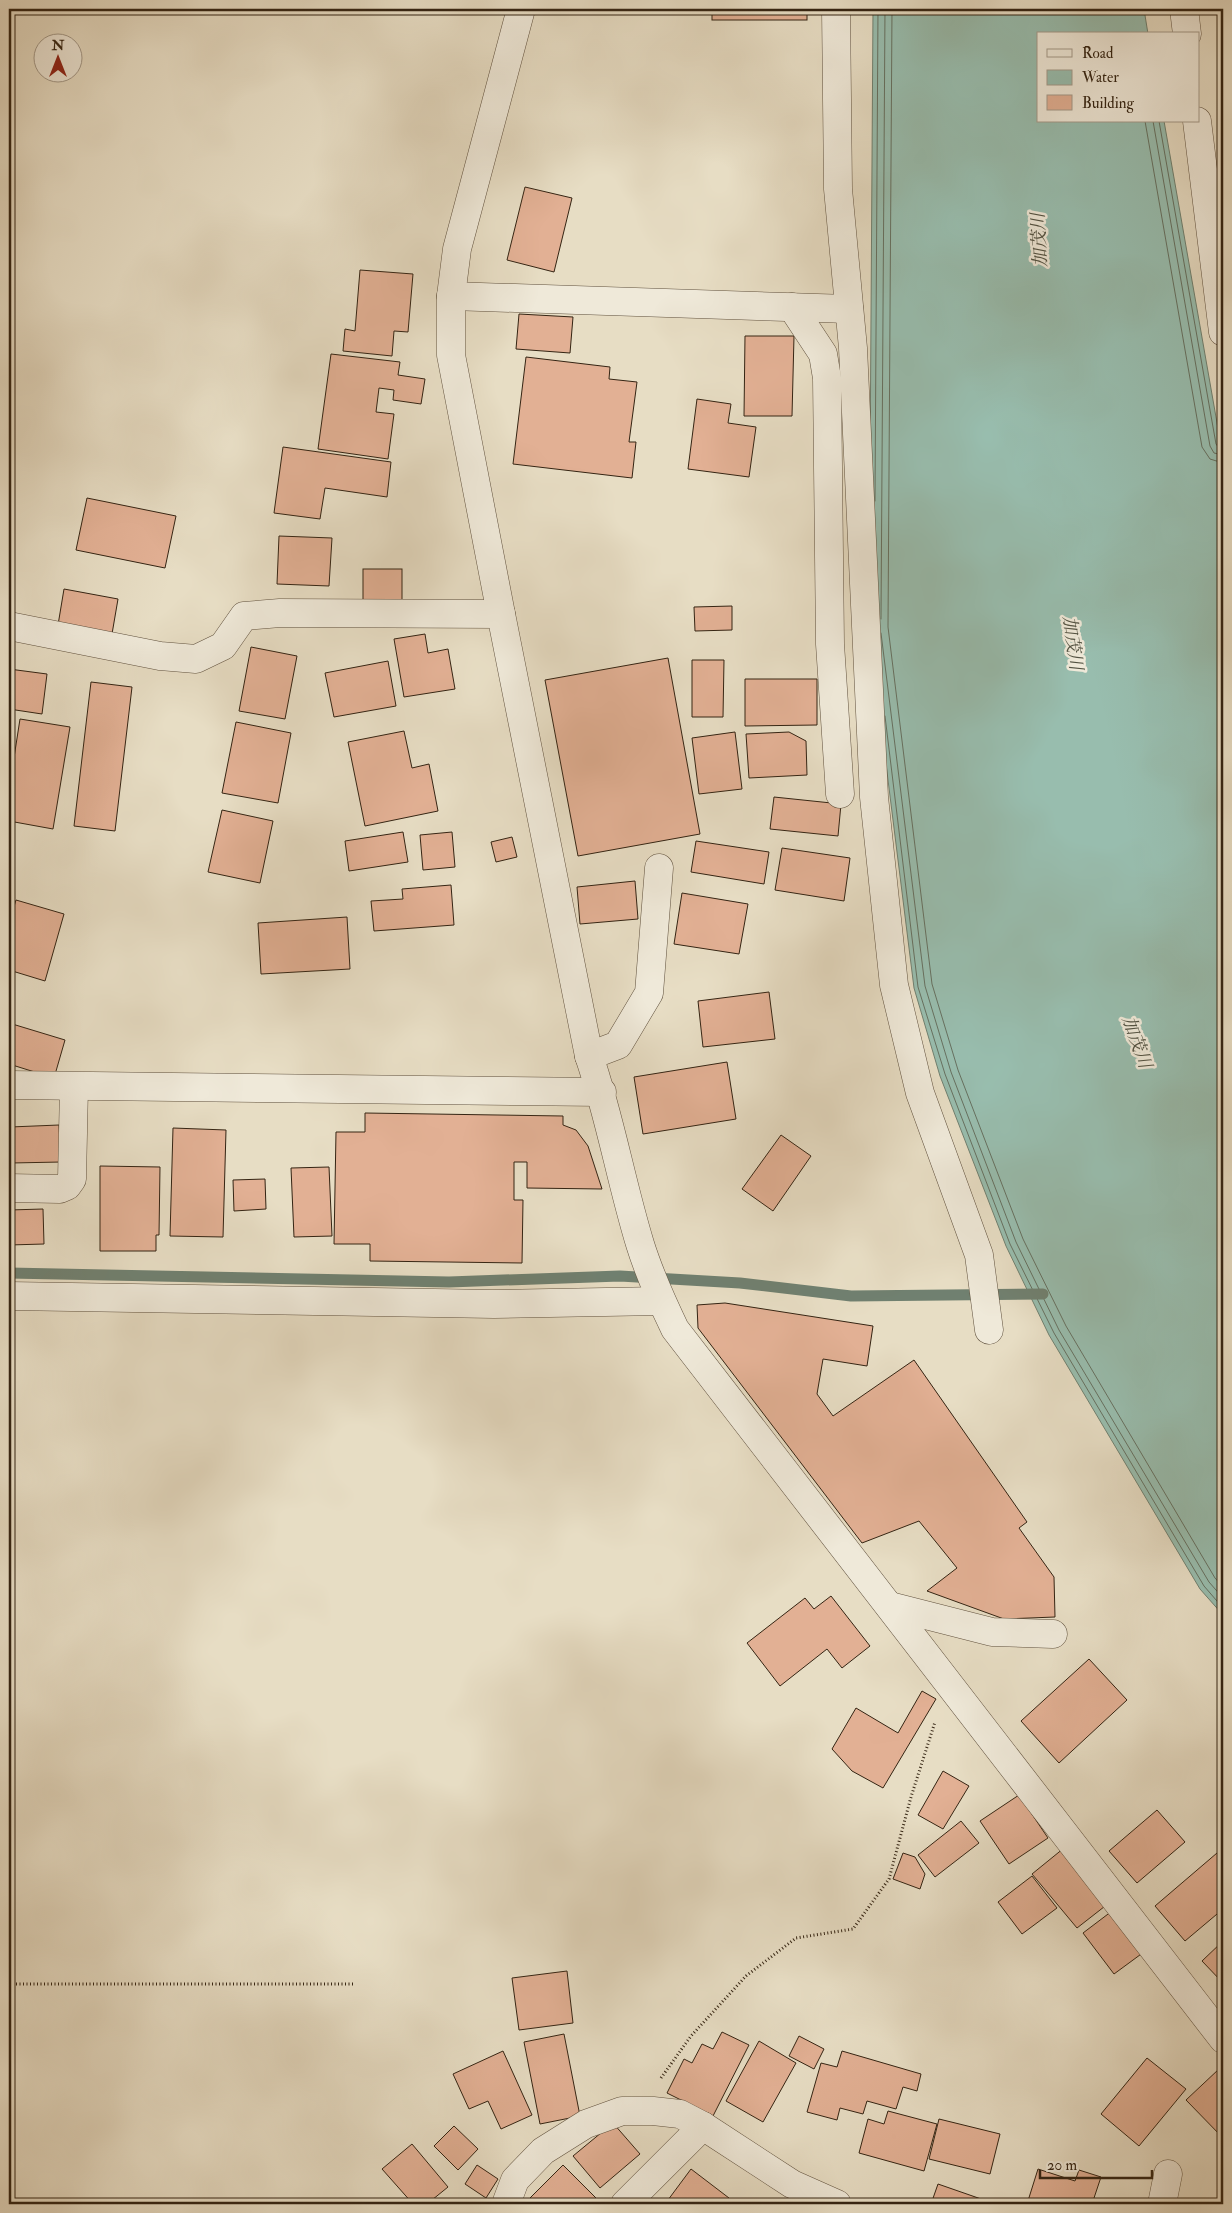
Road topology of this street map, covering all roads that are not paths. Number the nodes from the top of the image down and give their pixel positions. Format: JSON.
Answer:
{"nodes":[{"id":1,"x":521,"y":9,"type":"edge"},
{"id":2,"x":836,"y":9,"type":"edge"},
{"id":3,"x":1184,"y":9,"type":"edge"},
{"id":4,"x":1187,"y":32,"type":"edge"},
{"id":5,"x":1197,"y":122,"type":"edge"},
{"id":6,"x":451,"y":296,"type":"junction"},
{"id":7,"x":792,"y":307,"type":"junction"},
{"id":8,"x":849,"y":309,"type":"junction"},
{"id":9,"x":1223,"y":332,"type":"edge"},
{"id":10,"x":500,"y":614,"type":"junction"},
{"id":11,"x":9,"y":626,"type":"edge"},
{"id":12,"x":840,"y":794,"type":"dead end"},
{"id":13,"x":659,"y":868,"type":"dead end"},
{"id":14,"x":589,"y":1056,"type":"junction"},
{"id":15,"x":9,"y":1085,"type":"edge"},
{"id":16,"x":74,"y":1087,"type":"junction"},
{"id":17,"x":602,"y":1092,"type":"junction"},
{"id":18,"x":9,"y":1188,"type":"edge"},
{"id":19,"x":9,"y":1296,"type":"edge"},
{"id":20,"x":661,"y":1301,"type":"junction"},
{"id":21,"x":989,"y":1330,"type":"dead end"},
{"id":22,"x":890,"y":1606,"type":"junction"},
{"id":23,"x":1053,"y":1634,"type":"dead end"},
{"id":24,"x":1223,"y":2039,"type":"edge"},
{"id":25,"x":703,"y":2126,"type":"junction"},
{"id":26,"x":1168,"y":2174,"type":"dead end"},
{"id":27,"x":506,"y":2204,"type":"edge"},
{"id":28,"x":625,"y":2204,"type":"edge"},
{"id":29,"x":837,"y":2204,"type":"edge"},
{"id":30,"x":1162,"y":2204,"type":"edge"}],
"edges":[{"from":1,"to":6,"type":"street"},
{"from":2,"to":8,"type":"street"},
{"from":3,"to":4,"type":"street"},
{"from":5,"to":9,"type":"street"},
{"from":6,"to":7,"type":"street"},
{"from":6,"to":10,"type":"street"},
{"from":7,"to":8,"type":"street"},
{"from":7,"to":12,"type":"street"},
{"from":8,"to":21,"type":"street"},
{"from":10,"to":11,"type":"street"},
{"from":10,"to":14,"type":"street"},
{"from":13,"to":14,"type":"street"},
{"from":14,"to":17,"type":"street"},
{"from":15,"to":16,"type":"street"},
{"from":16,"to":17,"type":"street"},
{"from":16,"to":18,"type":"street"},
{"from":17,"to":20,"type":"street"},
{"from":19,"to":20,"type":"street"},
{"from":20,"to":22,"type":"street"},
{"from":22,"to":23,"type":"street"},
{"from":22,"to":24,"type":"street"},
{"from":25,"to":27,"type":"street"},
{"from":25,"to":28,"type":"street"},
{"from":25,"to":29,"type":"street"},
{"from":26,"to":30,"type":"street"}]}
